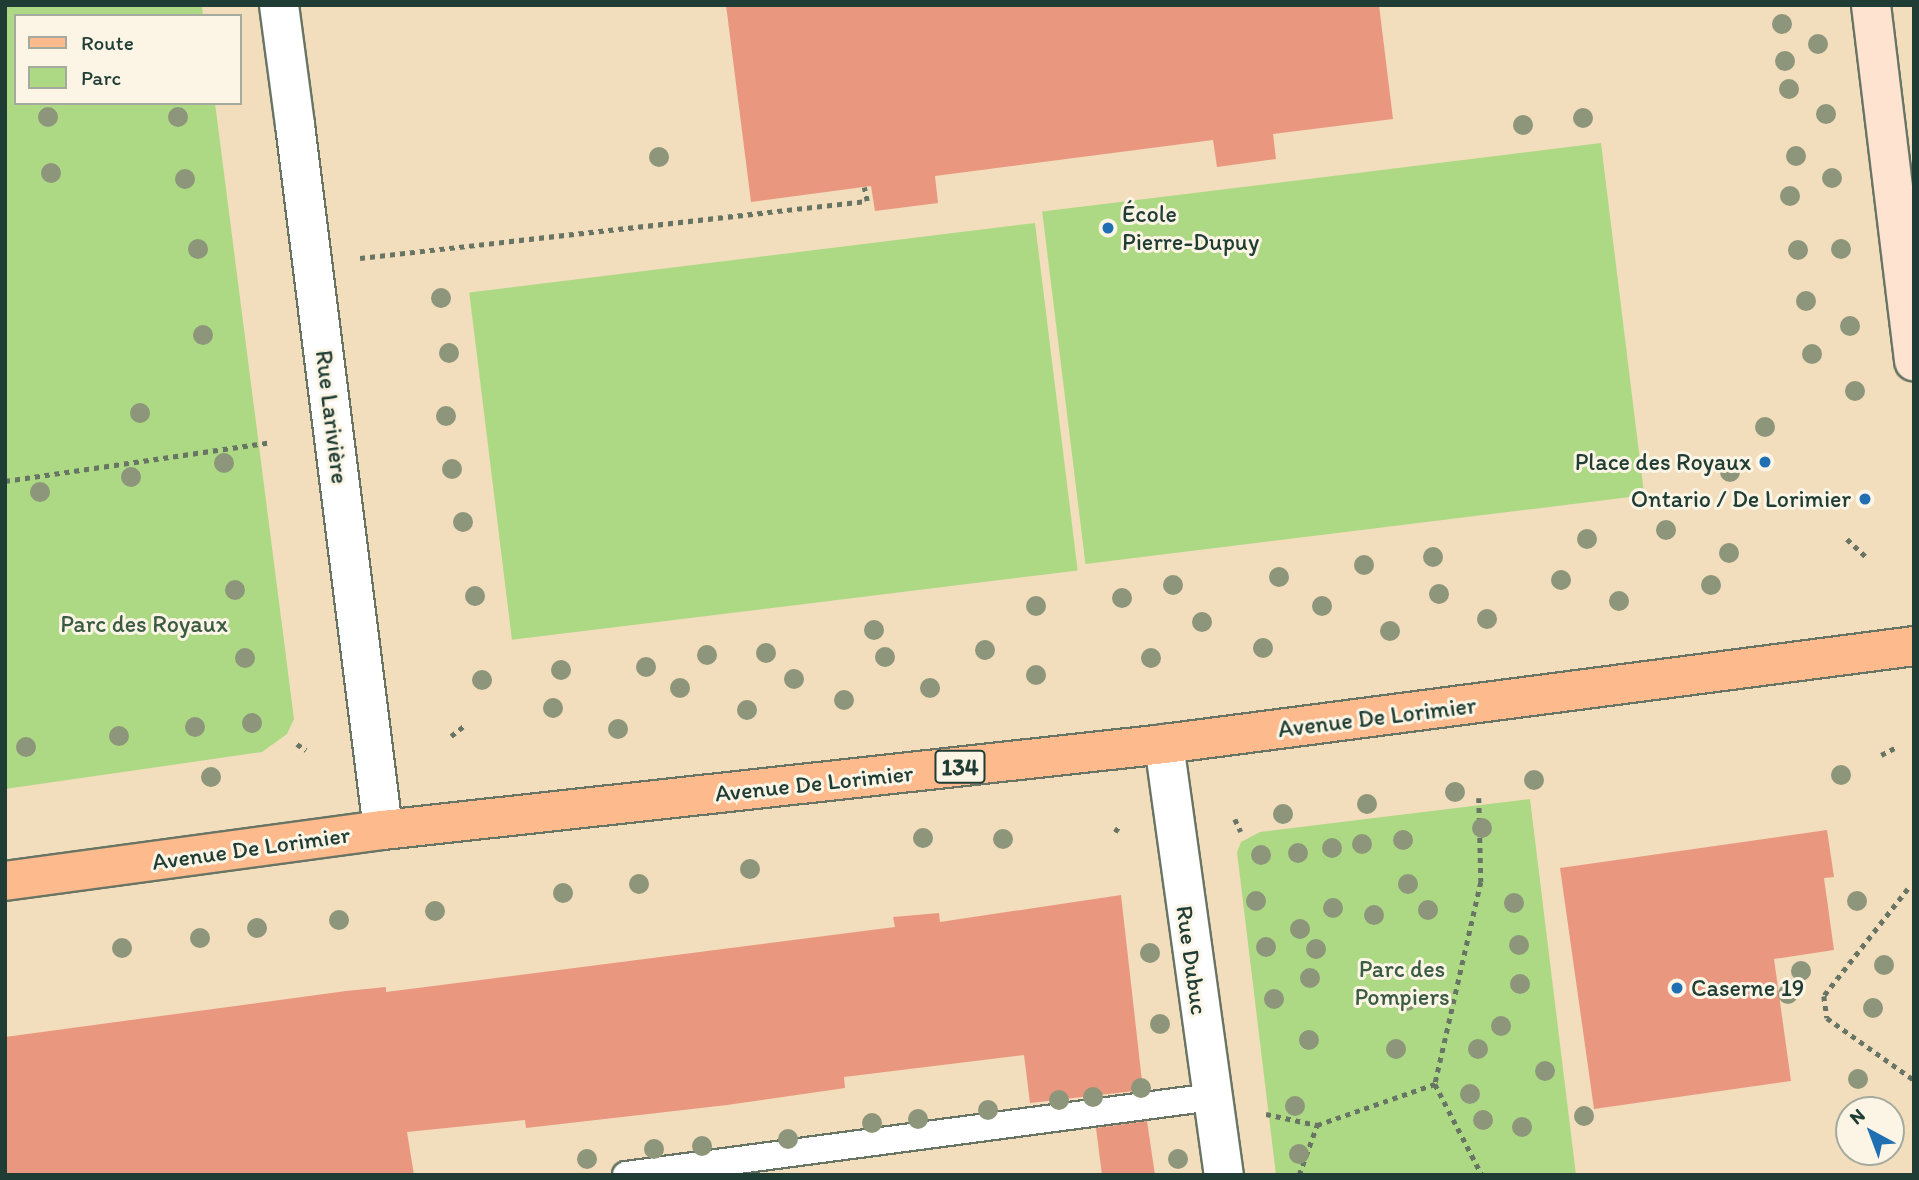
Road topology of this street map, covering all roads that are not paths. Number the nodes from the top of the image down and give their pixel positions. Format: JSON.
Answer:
{"nodes":[{"id":1,"x":279,"y":5,"type":"edge"},
{"id":2,"x":1871,"y":5,"type":"edge"},
{"id":3,"x":1914,"y":361,"type":"edge"},
{"id":4,"x":1914,"y":646,"type":"edge"},
{"id":5,"x":1164,"y":744,"type":"junction"},
{"id":6,"x":383,"y":830,"type":"junction"},
{"id":7,"x":5,"y":881,"type":"edge"},
{"id":8,"x":1212,"y":1097,"type":"junction"},
{"id":9,"x":626,"y":1175,"type":"edge"},
{"id":10,"x":1224,"y":1175,"type":"edge"}],
"edges":[{"from":1,"to":6,"type":"street","name":"Rue Larivière"},
{"from":2,"to":3,"type":"main road"},
{"from":4,"to":5,"type":"main road","name":"Avenue De Lorimier","number":"134"},
{"from":5,"to":6,"type":"main road","name":"Avenue De Lorimier","number":"134"},
{"from":5,"to":8,"type":"street","name":"Rue Dubuc"},
{"from":6,"to":7,"type":"main road","name":"Avenue De Lorimier","number":"134"},
{"from":8,"to":9,"type":"lane"},
{"from":8,"to":10,"type":"street","name":"Rue Dubuc"}]}
